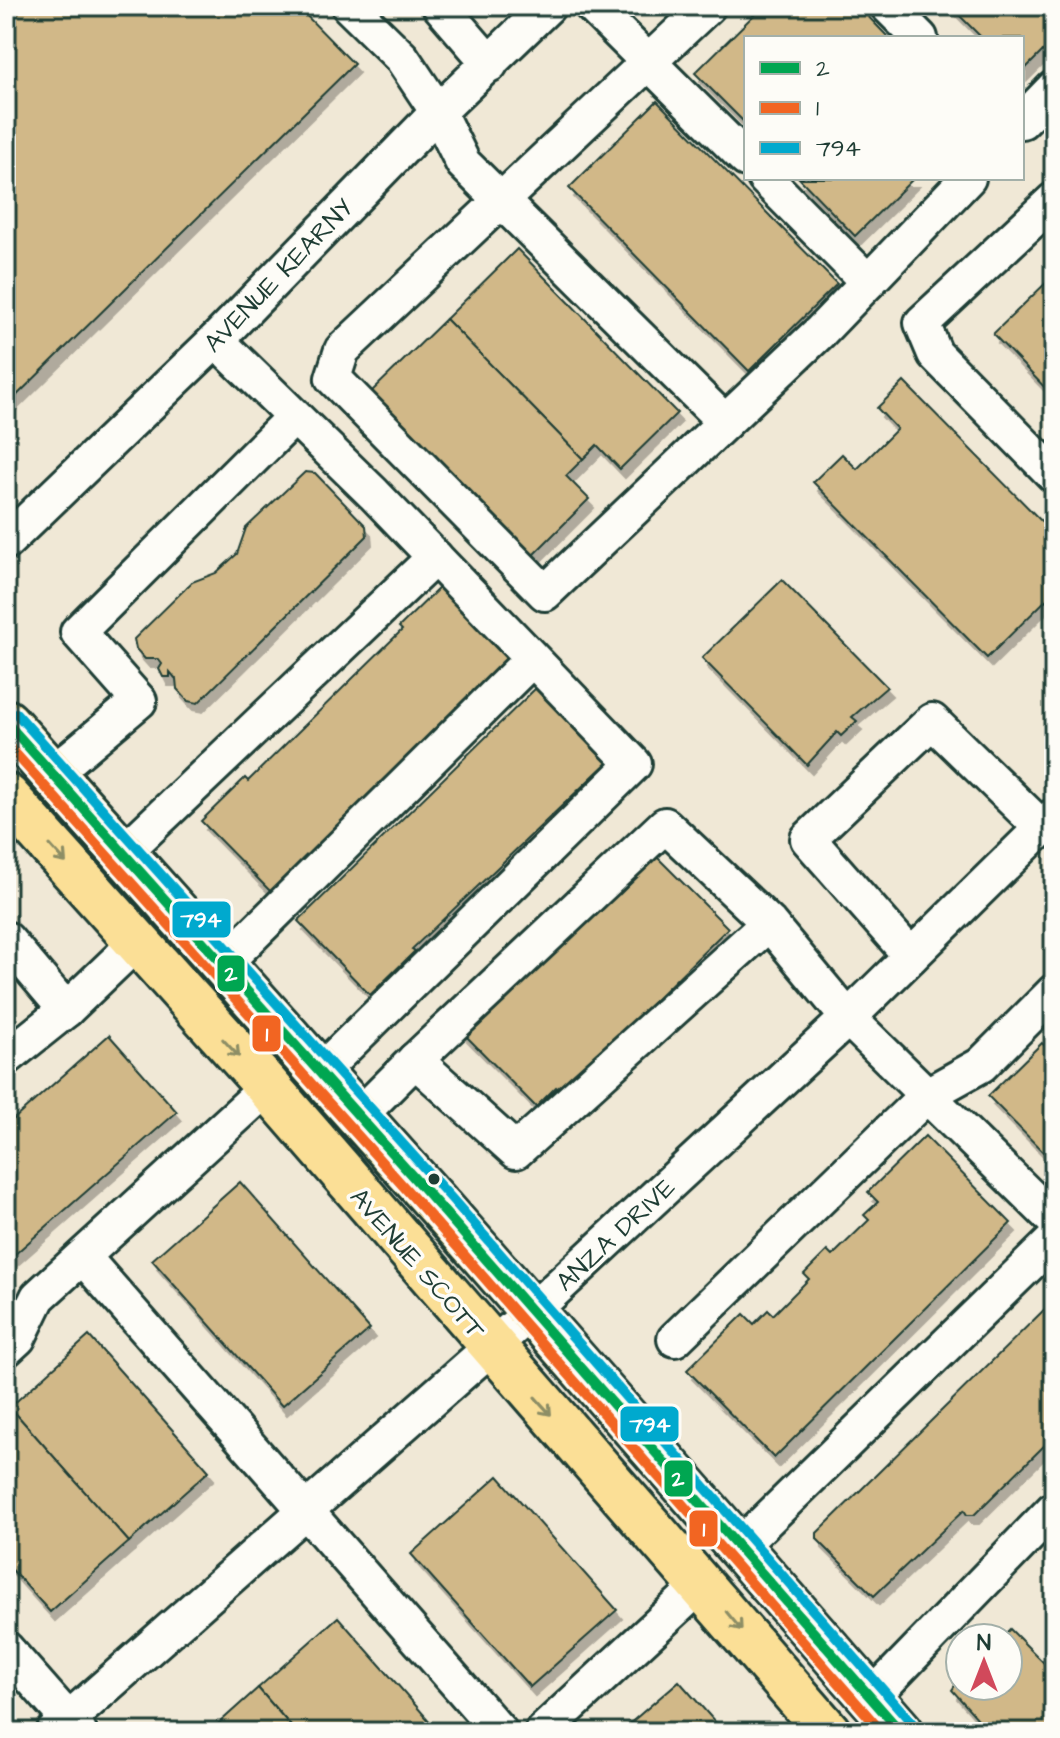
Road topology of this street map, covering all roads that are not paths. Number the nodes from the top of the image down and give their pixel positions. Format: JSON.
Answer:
{"nodes":[{"id":1,"x":349,"y":6,"type":"edge"},
{"id":2,"x":440,"y":6,"type":"edge"},
{"id":3,"x":548,"y":6,"type":"edge"},
{"id":4,"x":592,"y":6,"type":"edge"},
{"id":5,"x":708,"y":6,"type":"edge"},
{"id":6,"x":888,"y":6,"type":"edge"},
{"id":7,"x":918,"y":36,"type":"edge"},
{"id":8,"x":649,"y":61,"type":"junction"},
{"id":9,"x":490,"y":64,"type":"junction"},
{"id":10,"x":1054,"y":88,"type":"edge"},
{"id":11,"x":438,"y":112,"type":"junction"},
{"id":12,"x":1024,"y":119,"type":"edge"},
{"id":13,"x":744,"y":157,"type":"edge"},
{"id":14,"x":767,"y":180,"type":"edge"},
{"id":15,"x":966,"y":180,"type":"edge"},
{"id":16,"x":1054,"y":200,"type":"edge"},
{"id":17,"x":502,"y":202,"type":"junction"},
{"id":18,"x":868,"y":282,"type":"junction"},
{"id":19,"x":216,"y":340,"type":"junction"},
{"id":20,"x":294,"y":417,"type":"junction"},
{"id":21,"x":725,"y":422,"type":"junction"},
{"id":22,"x":1054,"y":475,"type":"edge"},
{"id":23,"x":6,"y":542,"type":"edge"},
{"id":24,"x":435,"y":557,"type":"junction"},
{"id":25,"x":532,"y":659,"type":"junction"},
{"id":26,"x":6,"y":722,"type":"edge"},
{"id":27,"x":52,"y":774,"type":"junction"},
{"id":28,"x":6,"y":796,"type":"edge"},
{"id":29,"x":1048,"y":822,"type":"edge"},
{"id":30,"x":122,"y":854,"type":"junction"},
{"id":31,"x":769,"y":923,"type":"junction"},
{"id":32,"x":7,"y":942,"type":"edge"},
{"id":33,"x":136,"y":943,"type":"junction"},
{"id":34,"x":911,"y":956,"type":"junction"},
{"id":35,"x":223,"y":964,"type":"junction"},
{"id":36,"x":1054,"y":992,"type":"edge"},
{"id":37,"x":66,"y":1010,"type":"junction"},
{"id":38,"x":848,"y":1018,"type":"junction"},
{"id":39,"x":6,"y":1058,"type":"edge"},
{"id":40,"x":415,"y":1060,"type":"junction"},
{"id":41,"x":319,"y":1073,"type":"junction"},
{"id":42,"x":268,"y":1087,"type":"junction"},
{"id":43,"x":927,"y":1095,"type":"junction"},
{"id":44,"x":359,"y":1116,"type":"junction"},
{"id":45,"x":1054,"y":1220,"type":"edge"},
{"id":46,"x":1054,"y":1240,"type":"edge"},
{"id":47,"x":83,"y":1257,"type":"junction"},
{"id":48,"x":530,"y":1313,"type":"junction"},
{"id":49,"x":675,"y":1339,"type":"dead end"},
{"id":50,"x":491,"y":1348,"type":"junction"},
{"id":51,"x":6,"y":1349,"type":"edge"},
{"id":52,"x":307,"y":1513,"type":"junction"},
{"id":53,"x":1048,"y":1527,"type":"edge"},
{"id":54,"x":738,"y":1548,"type":"junction"},
{"id":55,"x":702,"y":1584,"type":"junction"},
{"id":56,"x":6,"y":1649,"type":"edge"},
{"id":57,"x":869,"y":1700,"type":"junction"},
{"id":58,"x":67,"y":1728,"type":"edge"},
{"id":59,"x":500,"y":1732,"type":"edge"},
{"id":60,"x":542,"y":1732,"type":"edge"},
{"id":61,"x":828,"y":1732,"type":"edge"},
{"id":62,"x":901,"y":1732,"type":"edge"}],
"edges":[{"from":1,"to":11,"type":"street"},
{"from":2,"to":9,"type":"street"},
{"from":3,"to":9,"type":"street","name":"AVENUE KEARNY"},
{"from":4,"to":8,"type":"street"},
{"from":5,"to":8,"type":"street"},
{"from":6,"to":7,"type":"street"},
{"from":8,"to":13,"type":"street"},
{"from":8,"to":17,"type":"street"},
{"from":9,"to":11,"type":"street","name":"AVENUE KEARNY"},
{"from":10,"to":12,"type":"street"},
{"from":11,"to":17,"type":"street"},
{"from":11,"to":19,"type":"street","name":"AVENUE KEARNY"},
{"from":14,"to":18,"type":"street"},
{"from":15,"to":18,"type":"street"},
{"from":16,"to":22,"type":"street"},
{"from":17,"to":21,"type":"street"},
{"from":17,"to":21,"type":"street"},
{"from":18,"to":21,"type":"street"},
{"from":19,"to":20,"type":"street"},
{"from":19,"to":23,"type":"street","name":"AVENUE KEARNY"},
{"from":20,"to":24,"type":"street"},
{"from":20,"to":27,"type":"street"},
{"from":24,"to":25,"type":"street"},
{"from":24,"to":30,"type":"street"},
{"from":25,"to":35,"type":"street"},
{"from":25,"to":41,"type":"street"},
{"from":26,"to":27,"type":"main road","name":"AVENUE SCOTT"},
{"from":27,"to":30,"type":"main road","name":"AVENUE SCOTT"},
{"from":28,"to":33,"type":"main road","name":"AVENUE SCOTT","one_way":true},
{"from":29,"to":34,"type":"street","name":"ANZA DRIVE"},
{"from":29,"to":34,"type":"street"},
{"from":30,"to":35,"type":"main road","name":"AVENUE SCOTT"},
{"from":31,"to":38,"type":"street"},
{"from":31,"to":40,"type":"street"},
{"from":31,"to":40,"type":"street"},
{"from":32,"to":37,"type":"street"},
{"from":33,"to":37,"type":"street"},
{"from":33,"to":42,"type":"main road","name":"AVENUE SCOTT","one_way":true},
{"from":34,"to":38,"type":"street","name":"ANZA DRIVE"},
{"from":35,"to":41,"type":"main road","name":"AVENUE SCOTT"},
{"from":36,"to":43,"type":"street"},
{"from":37,"to":39,"type":"street"},
{"from":38,"to":43,"type":"street"},
{"from":38,"to":48,"type":"street","name":"ANZA DRIVE"},
{"from":40,"to":44,"type":"street"},
{"from":41,"to":44,"type":"main road","name":"AVENUE SCOTT"},
{"from":42,"to":47,"type":"street"},
{"from":42,"to":50,"type":"main road","name":"AVENUE SCOTT"},
{"from":43,"to":45,"type":"street"},
{"from":43,"to":49,"type":"street"},
{"from":44,"to":48,"type":"main road","name":"AVENUE SCOTT"},
{"from":46,"to":54,"type":"street"},
{"from":47,"to":51,"type":"street"},
{"from":47,"to":52,"type":"street"},
{"from":48,"to":50,"type":"street","name":"ANZA DRIVE"},
{"from":48,"to":54,"type":"main road","name":"AVENUE SCOTT"},
{"from":50,"to":52,"type":"street","name":"ANZA DRIVE"},
{"from":50,"to":55,"type":"main road","name":"AVENUE SCOTT","one_way":true},
{"from":52,"to":58,"type":"street","name":"ANZA DRIVE"},
{"from":52,"to":59,"type":"street"},
{"from":53,"to":57,"type":"street"},
{"from":54,"to":57,"type":"main road","name":"AVENUE SCOTT"},
{"from":55,"to":60,"type":"street"},
{"from":55,"to":61,"type":"main road","name":"AVENUE SCOTT","one_way":true},
{"from":56,"to":58,"type":"street"},
{"from":57,"to":62,"type":"main road","name":"AVENUE SCOTT"}]}
